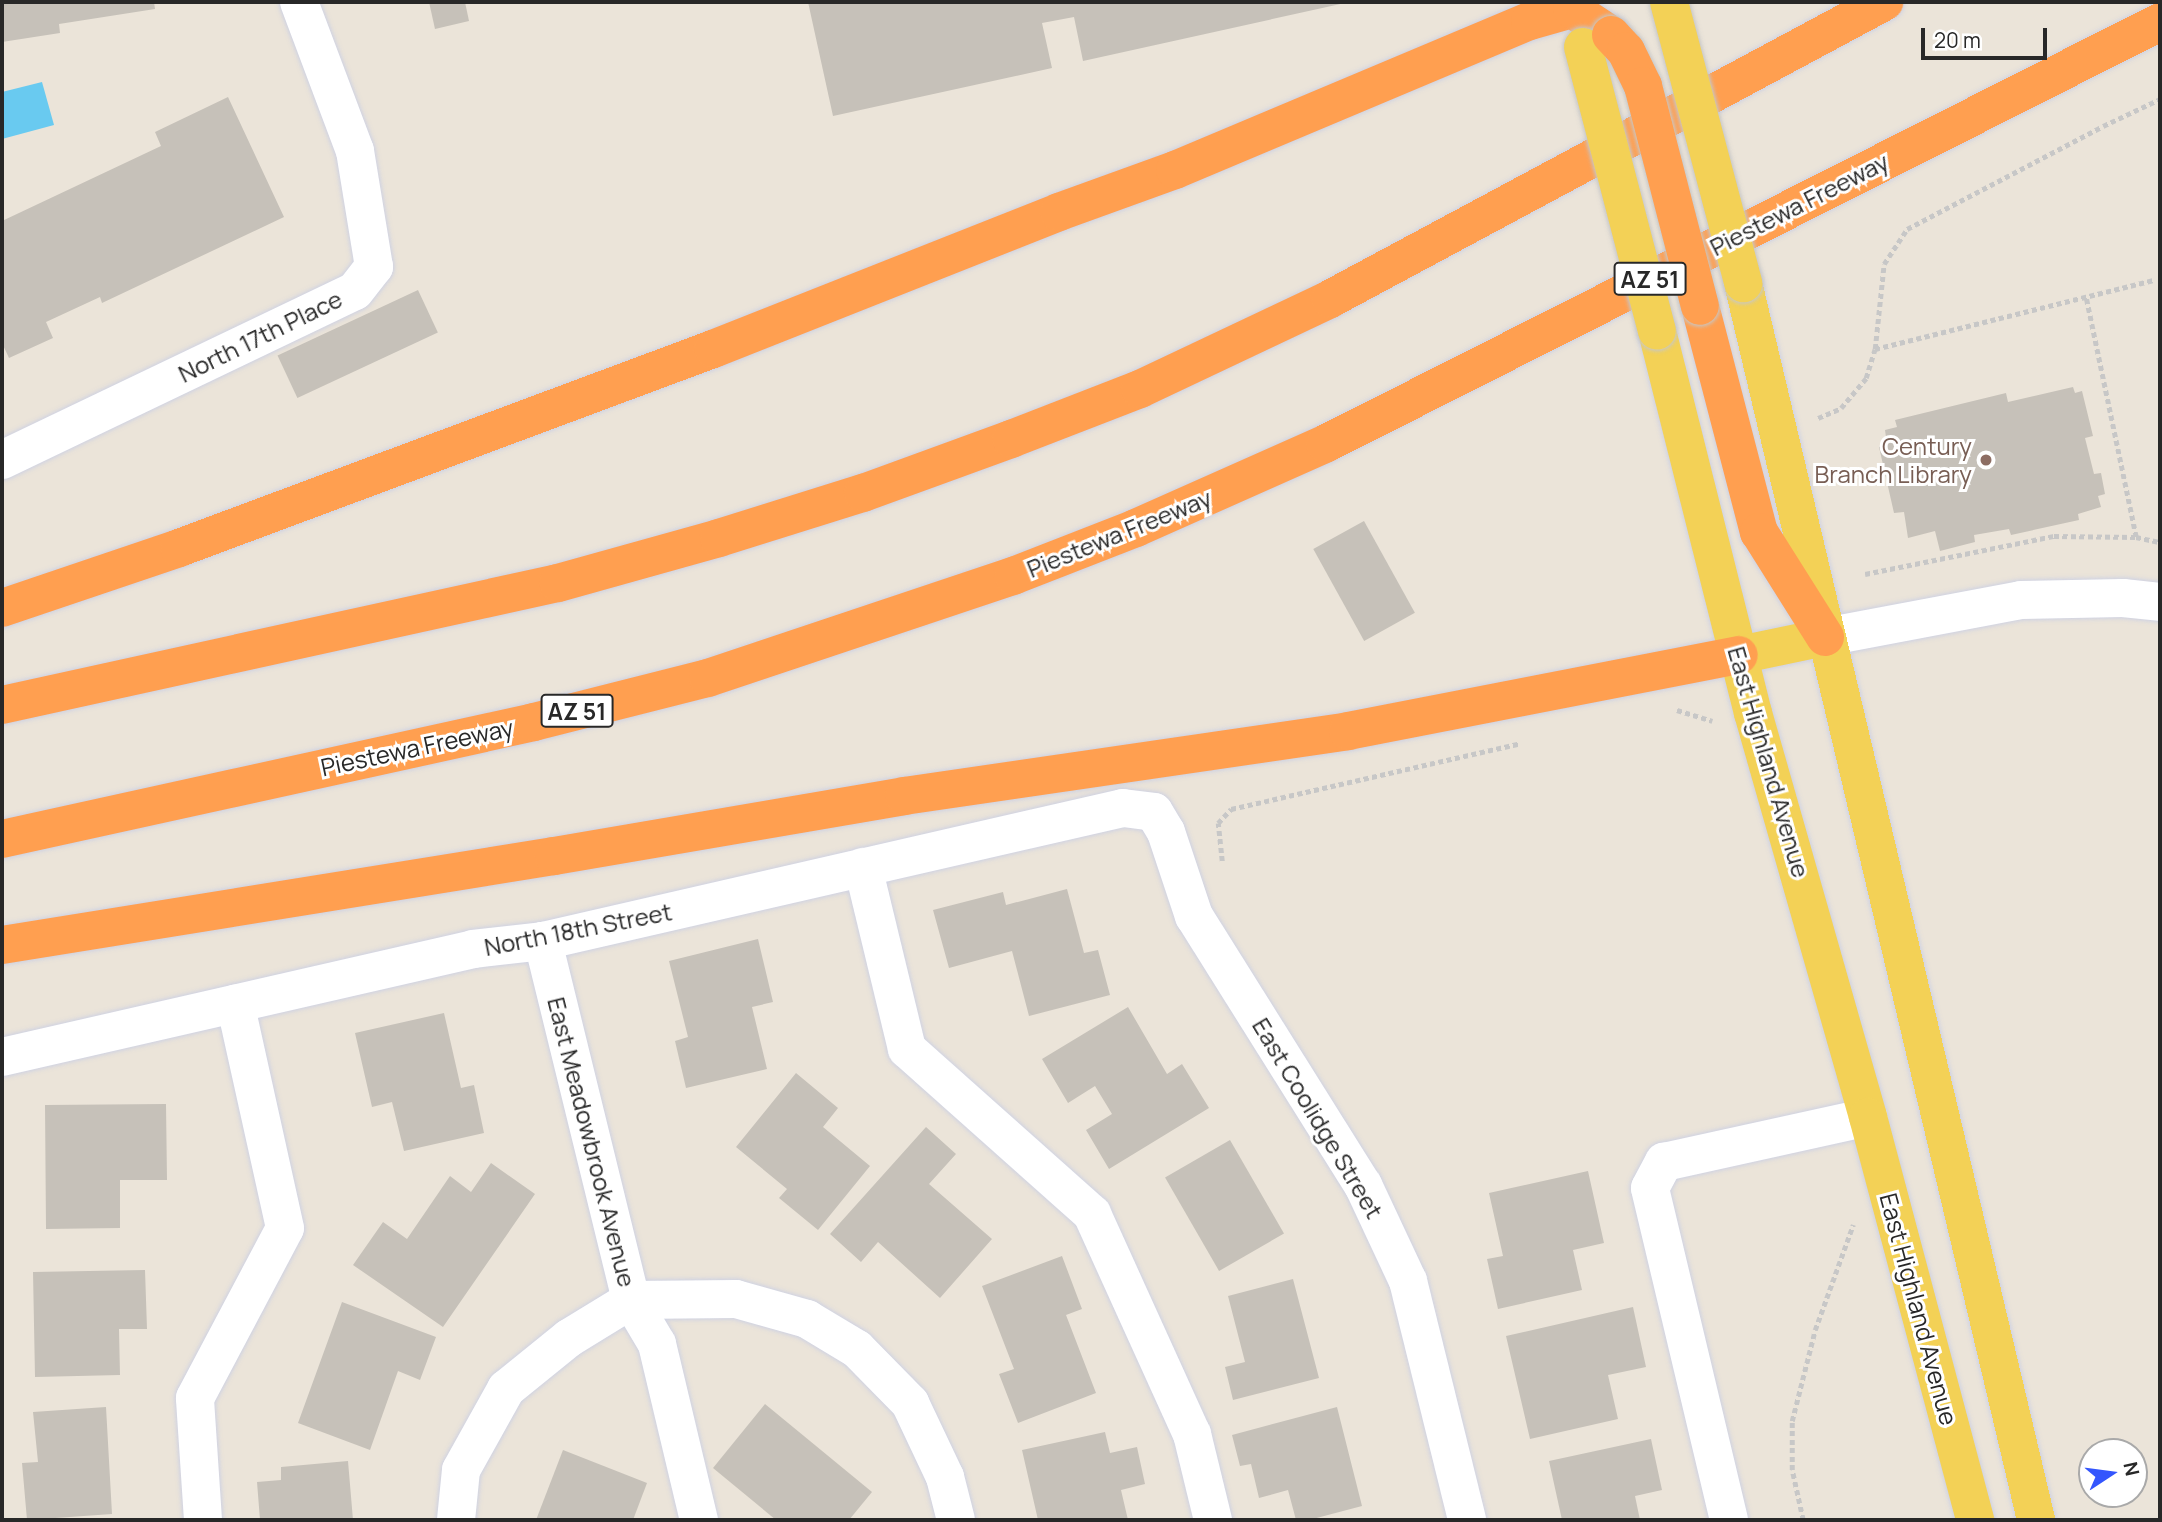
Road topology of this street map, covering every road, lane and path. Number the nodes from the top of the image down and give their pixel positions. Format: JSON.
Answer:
{"nodes":[{"id":1,"x":299,"y":2,"type":"edge"},
{"id":2,"x":1669,"y":2,"type":"edge"},
{"id":3,"x":1884,"y":2,"type":"edge"},
{"id":4,"x":1571,"y":5,"type":"edge"},
{"id":5,"x":2160,"y":22,"type":"edge"},
{"id":6,"x":1597,"y":41,"type":"junction"},
{"id":7,"x":2160,"y":99,"type":"edge"},
{"id":8,"x":2153,"y":280,"type":"dead end"},
{"id":9,"x":2086,"y":297,"type":"junction"},
{"id":10,"x":1875,"y":349,"type":"junction"},
{"id":11,"x":1817,"y":418,"type":"dead end"},
{"id":12,"x":2,"y":460,"type":"edge"},
{"id":13,"x":2136,"y":537,"type":"junction"},
{"id":14,"x":2160,"y":542,"type":"edge"},
{"id":15,"x":1865,"y":574,"type":"dead end"},
{"id":16,"x":2160,"y":602,"type":"edge"},
{"id":17,"x":2,"y":608,"type":"edge"},
{"id":18,"x":1825,"y":637,"type":"junction"},
{"id":19,"x":1739,"y":655,"type":"junction"},
{"id":20,"x":2,"y":705,"type":"edge"},
{"id":21,"x":1672,"y":708,"type":"dead end"},
{"id":22,"x":1712,"y":721,"type":"dead end"},
{"id":23,"x":1525,"y":742,"type":"dead end"},
{"id":24,"x":1154,"y":812,"type":"joint"},
{"id":25,"x":2,"y":839,"type":"edge"},
{"id":26,"x":863,"y":867,"type":"junction"},
{"id":27,"x":1223,"y":869,"type":"dead end"},
{"id":28,"x":543,"y":941,"type":"junction"},
{"id":29,"x":2,"y":945,"type":"edge"},
{"id":30,"x":235,"y":1003,"type":"junction"},
{"id":31,"x":2,"y":1057,"type":"edge"},
{"id":32,"x":1868,"y":1117,"type":"junction"},
{"id":33,"x":1854,"y":1222,"type":"dead end"},
{"id":34,"x":631,"y":1300,"type":"junction"},
{"id":35,"x":203,"y":1520,"type":"edge"},
{"id":36,"x":456,"y":1520,"type":"edge"},
{"id":37,"x":699,"y":1520,"type":"edge"},
{"id":38,"x":956,"y":1520,"type":"edge"},
{"id":39,"x":1213,"y":1520,"type":"edge"},
{"id":40,"x":1467,"y":1520,"type":"edge"},
{"id":41,"x":1729,"y":1520,"type":"edge"},
{"id":42,"x":1803,"y":1520,"type":"edge"},
{"id":43,"x":1975,"y":1520,"type":"edge"},
{"id":44,"x":2036,"y":1520,"type":"edge"}],
"edges":[{"from":1,"to":12,"type":"street","name":"North 17th Place"},
{"from":2,"to":18,"type":"main road","bridge":true},
{"from":3,"to":20,"type":"highway"},
{"from":4,"to":6,"type":"highway"},
{"from":4,"to":17,"type":"highway"},
{"from":5,"to":25,"type":"highway","name":"Piestewa Freeway","number":"AZ 51"},
{"from":6,"to":18,"type":"highway","bridge":true},
{"from":6,"to":19,"type":"main road","name":"East Highland Avenue","bridge":true},
{"from":7,"to":10,"type":"path"},
{"from":8,"to":9,"type":"path"},
{"from":9,"to":10,"type":"path"},
{"from":9,"to":13,"type":"path"},
{"from":10,"to":11,"type":"path"},
{"from":13,"to":14,"type":"path"},
{"from":13,"to":15,"type":"path"},
{"from":16,"to":18,"type":"street"},
{"from":18,"to":19,"type":"main road"},
{"from":18,"to":44,"type":"main road"},
{"from":19,"to":29,"type":"highway"},
{"from":19,"to":32,"type":"main road","name":"East Highland Avenue"},
{"from":21,"to":22,"type":"path"},
{"from":23,"to":27,"type":"path"},
{"from":24,"to":26,"type":"street","name":"North 18th Street"},
{"from":24,"to":40,"type":"street","name":"East Coolidge Street"},
{"from":26,"to":28,"type":"street","name":"North 18th Street"},
{"from":26,"to":39,"type":"street"},
{"from":28,"to":30,"type":"street","name":"North 18th Street"},
{"from":28,"to":34,"type":"street","name":"East Meadowbrook Avenue"},
{"from":30,"to":31,"type":"street","name":"North 18th Street"},
{"from":30,"to":35,"type":"street"},
{"from":32,"to":41,"type":"street"},
{"from":32,"to":43,"type":"main road","name":"East Highland Avenue"},
{"from":33,"to":42,"type":"path"},
{"from":34,"to":36,"type":"street","name":"East Meadowbrook Avenue"},
{"from":34,"to":37,"type":"street"},
{"from":34,"to":38,"type":"street"}]}
